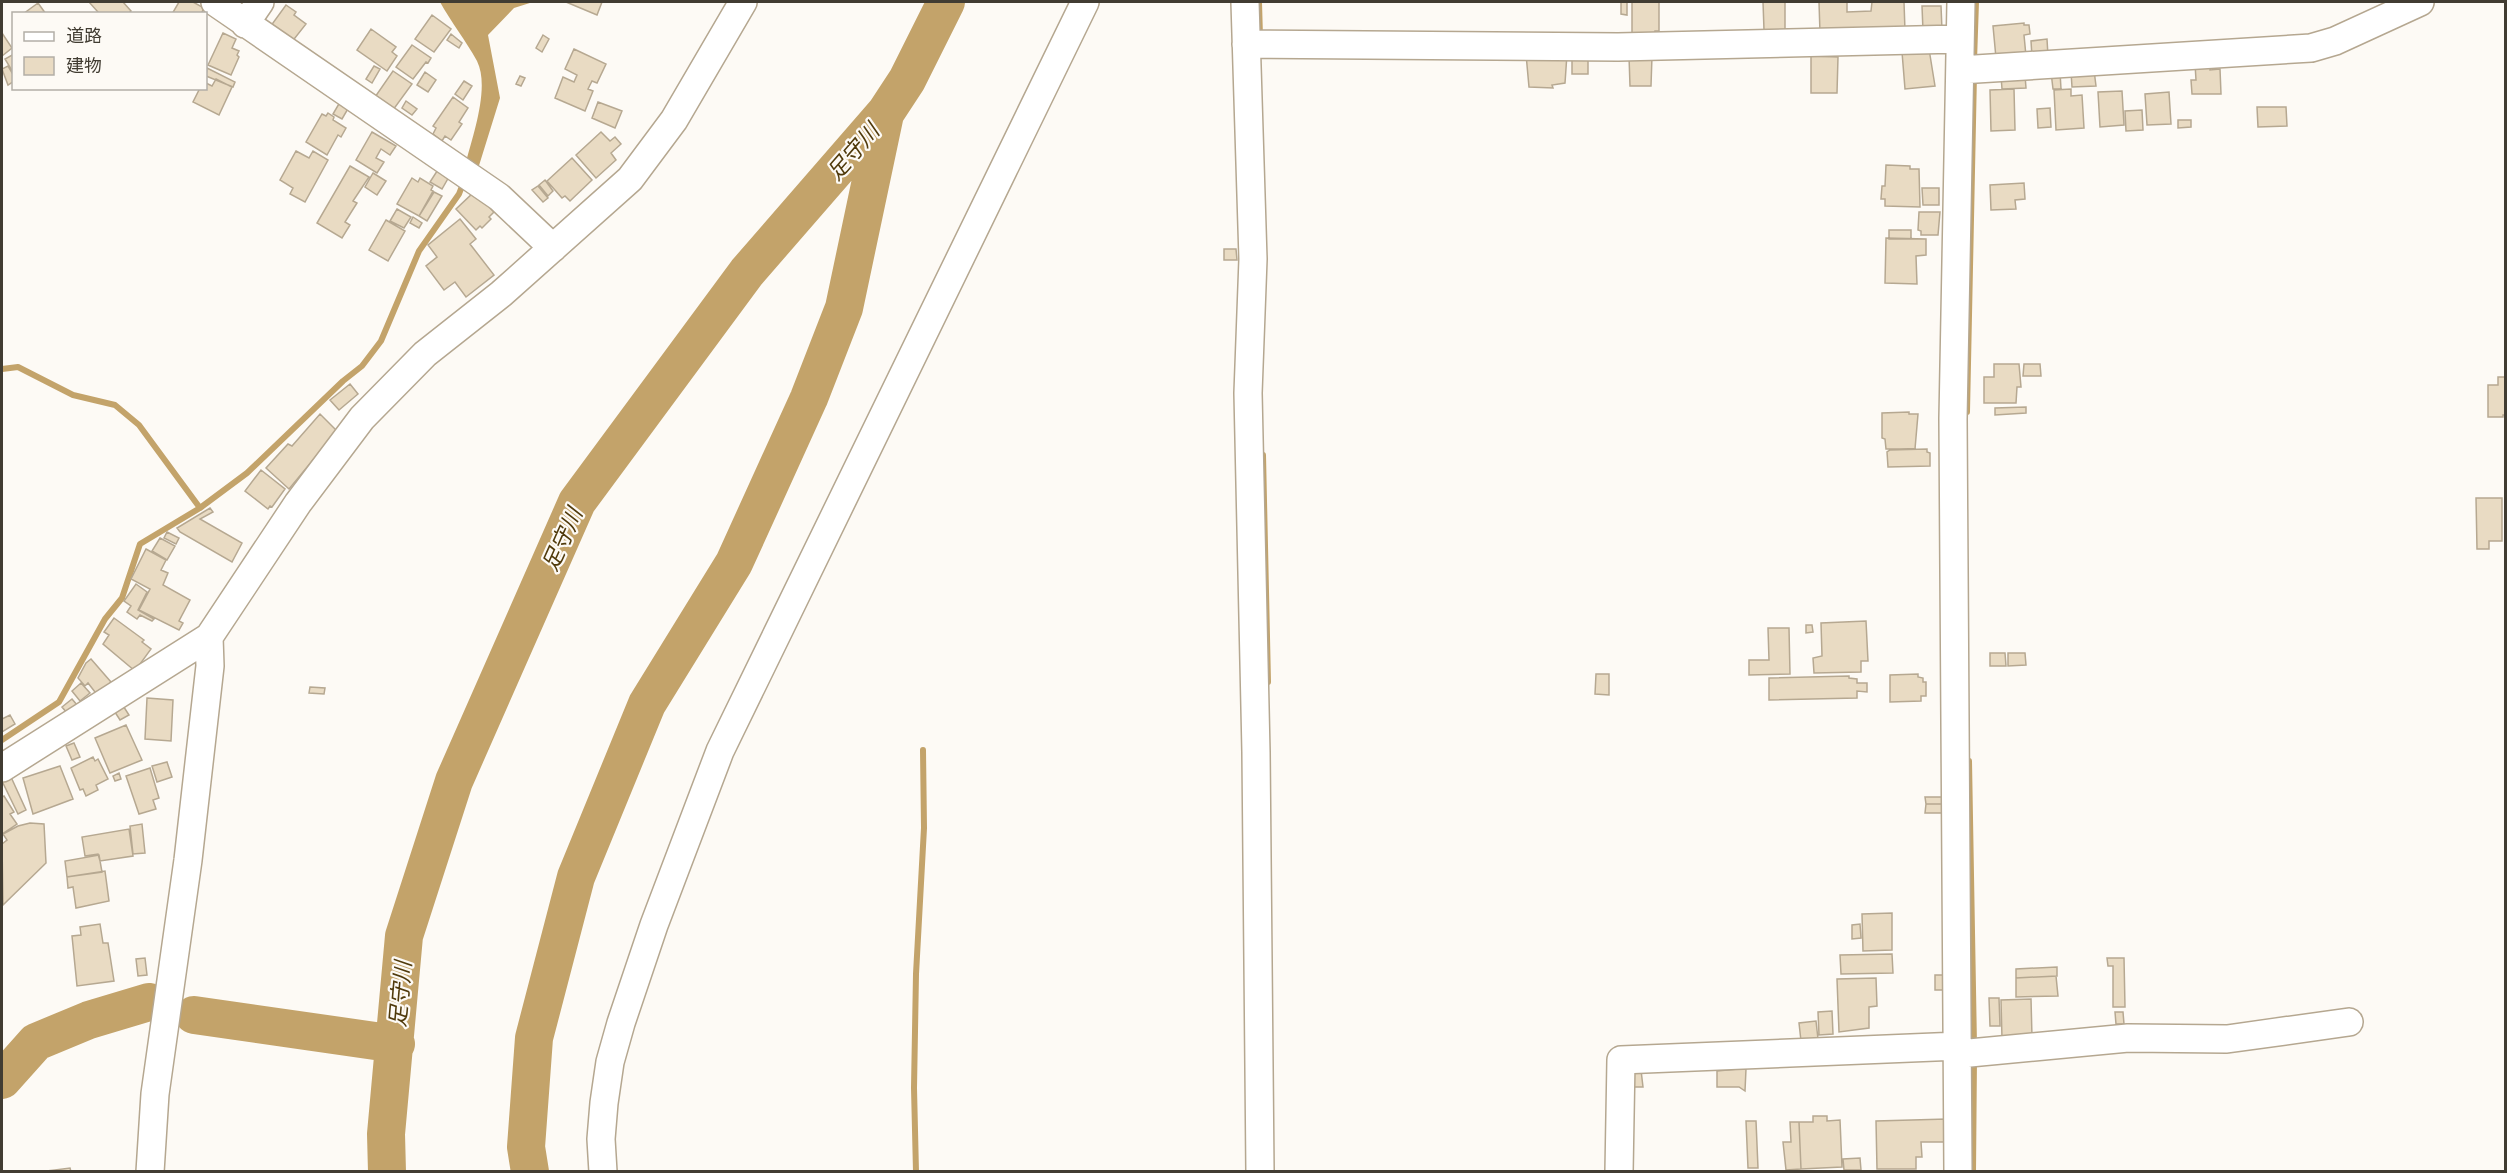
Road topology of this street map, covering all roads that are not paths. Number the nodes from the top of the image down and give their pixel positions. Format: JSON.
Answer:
{"nodes":[{"id":1,"x":215,"y":2,"type":"edge"},
{"id":2,"x":743,"y":2,"type":"edge"},
{"id":3,"x":1085,"y":2,"type":"edge"},
{"id":4,"x":1245,"y":2,"type":"edge"},
{"id":5,"x":1961,"y":2,"type":"edge"},
{"id":6,"x":2420,"y":2,"type":"edge"},
{"id":7,"x":253,"y":13,"type":"edge"},
{"id":8,"x":1959,"y":39,"type":"junction"},
{"id":9,"x":1255,"y":43,"type":"junction"},
{"id":10,"x":1969,"y":69,"type":"junction"},
{"id":11,"x":553,"y":248,"type":"junction"},
{"id":12,"x":209,"y":637,"type":"junction"},
{"id":13,"x":2,"y":768,"type":"edge"},
{"id":14,"x":2349,"y":1022,"type":"dead end"},
{"id":15,"x":1966,"y":1052,"type":"junction"},
{"id":16,"x":150,"y":1172,"type":"edge"},
{"id":17,"x":603,"y":1172,"type":"edge"},
{"id":18,"x":1260,"y":1172,"type":"edge"},
{"id":19,"x":1619,"y":1172,"type":"edge"},
{"id":20,"x":1958,"y":1172,"type":"edge"}],
"edges":[{"from":1,"to":7,"type":"street"},
{"from":2,"to":11,"type":"street"},
{"from":3,"to":17,"type":"street"},
{"from":4,"to":9,"type":"street"},
{"from":5,"to":8,"type":"street"},
{"from":6,"to":10,"type":"street"},
{"from":7,"to":11,"type":"street"},
{"from":8,"to":9,"type":"street"},
{"from":8,"to":10,"type":"street"},
{"from":9,"to":18,"type":"street"},
{"from":10,"to":15,"type":"street"},
{"from":11,"to":12,"type":"street"},
{"from":12,"to":13,"type":"street"},
{"from":12,"to":16,"type":"street"},
{"from":14,"to":15,"type":"street"},
{"from":15,"to":19,"type":"street"},
{"from":15,"to":20,"type":"street"}]}
